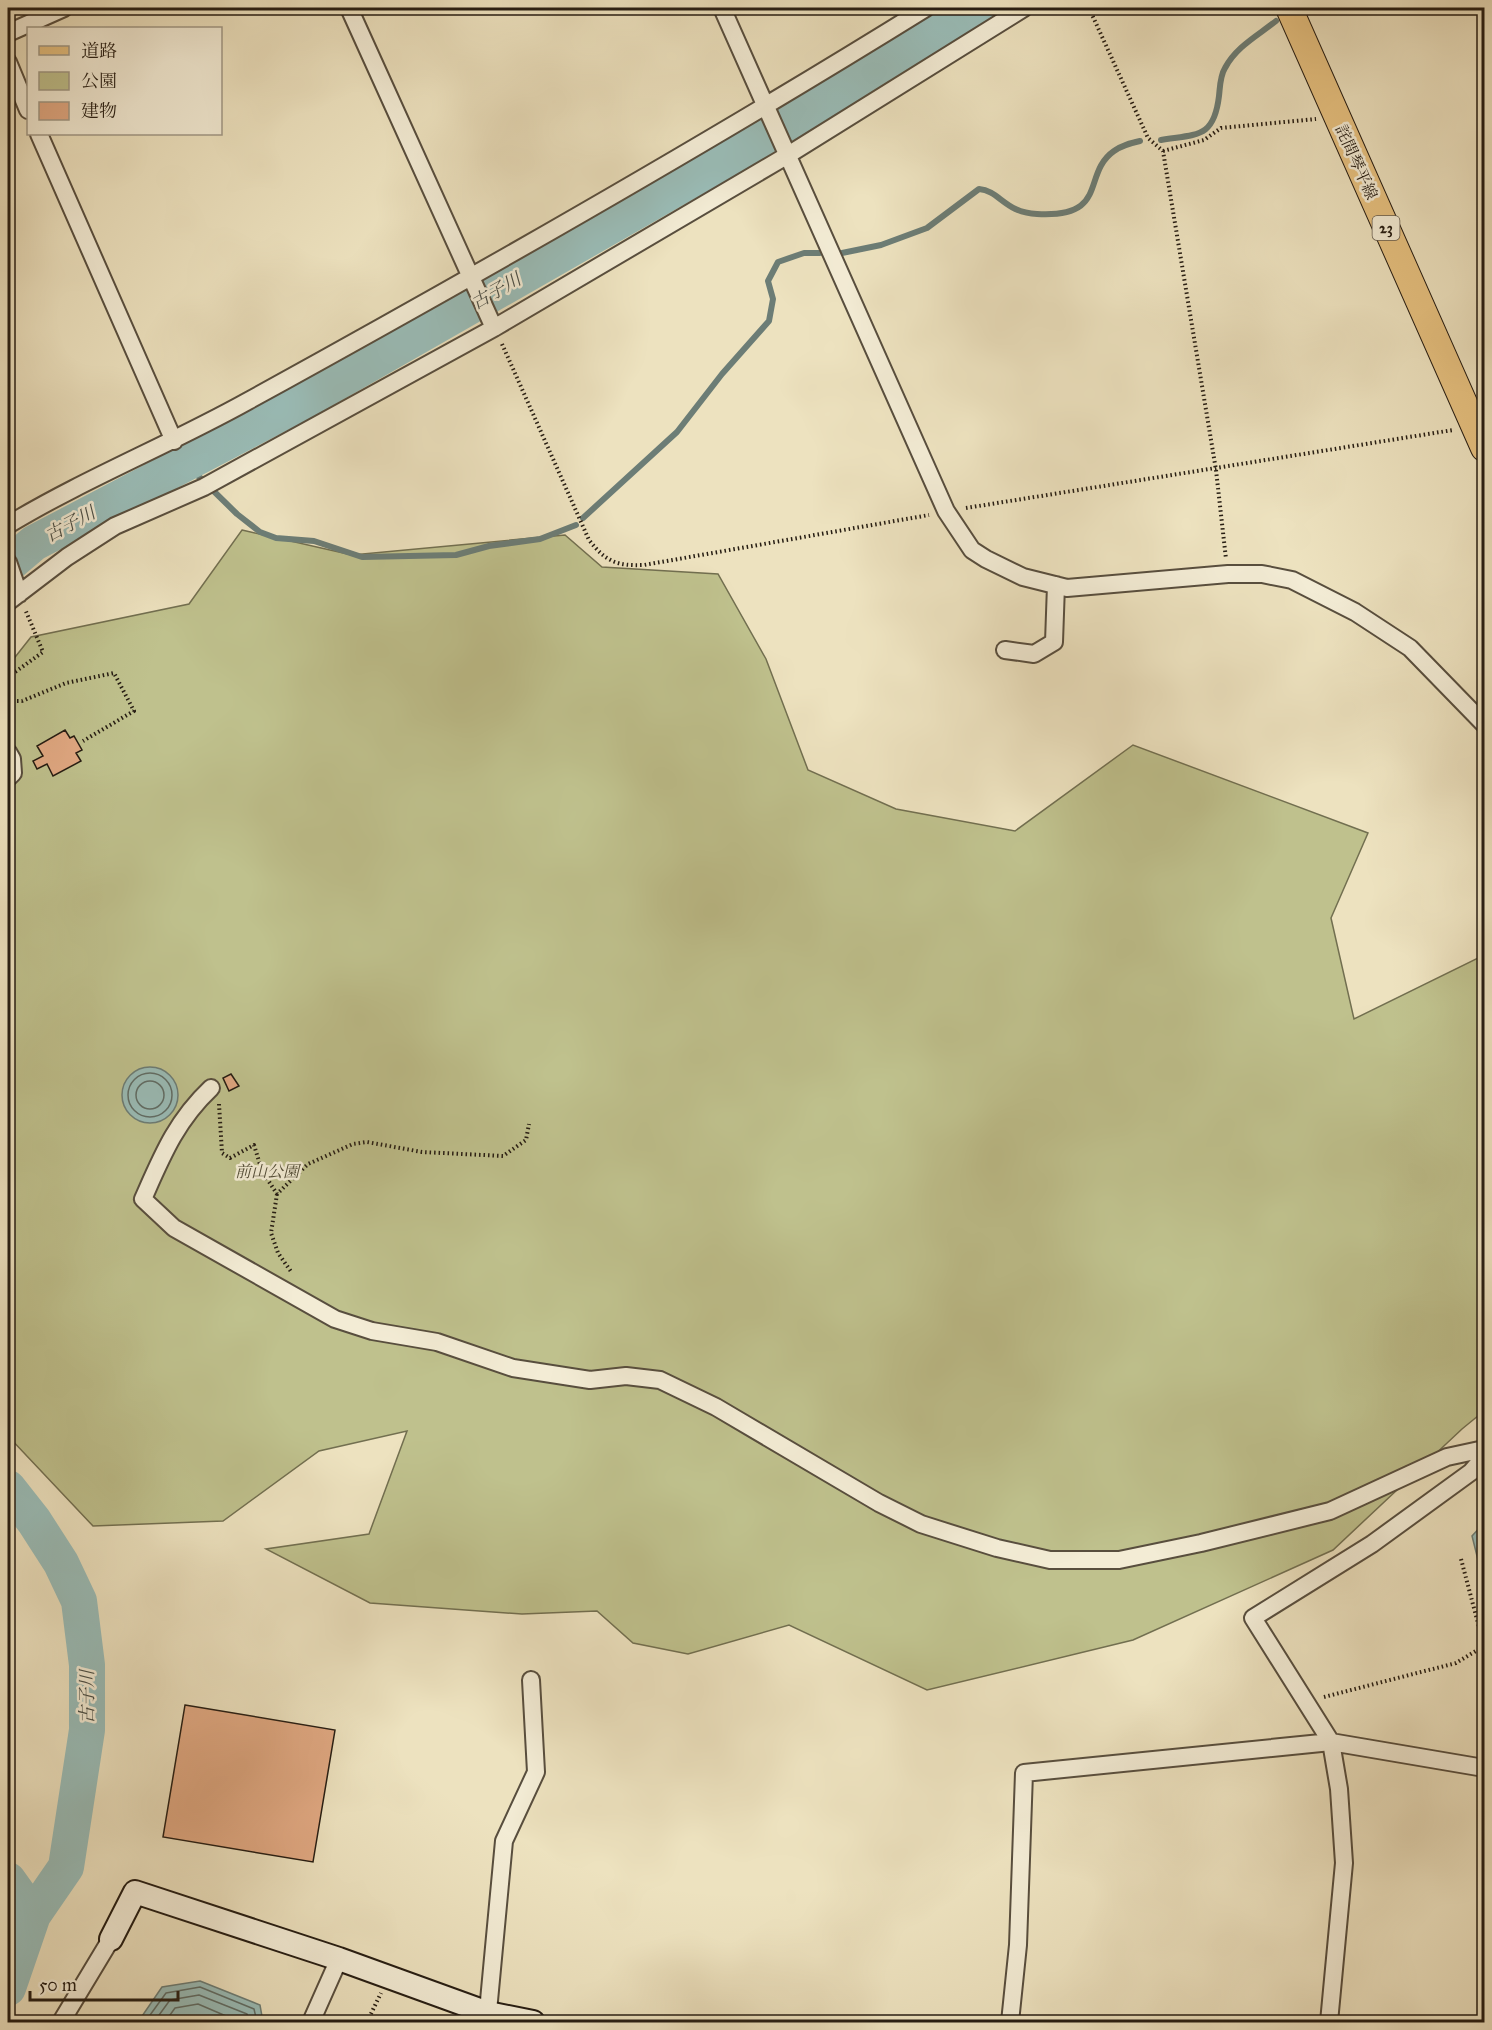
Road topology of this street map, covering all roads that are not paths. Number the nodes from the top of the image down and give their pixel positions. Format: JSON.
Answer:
{"nodes":[{"id":1,"x":64,"y":8,"type":"edge"},
{"id":2,"x":349,"y":8,"type":"edge"},
{"id":3,"x":722,"y":8,"type":"edge"},
{"id":4,"x":926,"y":8,"type":"edge"},
{"id":5,"x":1024,"y":8,"type":"edge"},
{"id":6,"x":1289,"y":8,"type":"edge"},
{"id":7,"x":8,"y":33,"type":"edge"},
{"id":8,"x":8,"y":62,"type":"edge"},
{"id":9,"x":767,"y":107,"type":"junction"},
{"id":10,"x":27,"y":108,"type":"edge"},
{"id":11,"x":39,"y":135,"type":"edge"},
{"id":12,"x":786,"y":151,"type":"junction"},
{"id":13,"x":470,"y":279,"type":"junction"},
{"id":14,"x":494,"y":328,"type":"junction"},
{"id":15,"x":1480,"y":437,"type":"edge"},
{"id":16,"x":174,"y":441,"type":"junction"},
{"id":17,"x":8,"y":525,"type":"edge"},
{"id":18,"x":8,"y":562,"type":"edge"},
{"id":19,"x":1056,"y":585,"type":"junction"},
{"id":20,"x":13,"y":598,"type":"edge"},
{"id":21,"x":1005,"y":650,"type":"dead end"},
{"id":22,"x":1485,"y":724,"type":"edge"},
{"id":23,"x":8,"y":752,"type":"edge"},
{"id":24,"x":8,"y":778,"type":"edge"},
{"id":25,"x":211,"y":1088,"type":"road end"},
{"id":26,"x":1485,"y":1449,"type":"edge"},
{"id":27,"x":1485,"y":1457,"type":"edge"},
{"id":28,"x":531,"y":1680,"type":"dead end"},
{"id":29,"x":1331,"y":1742,"type":"junction"},
{"id":30,"x":1485,"y":1768,"type":"edge"},
{"id":31,"x":111,"y":1939,"type":"joint"},
{"id":32,"x":339,"y":1959,"type":"junction"},
{"id":33,"x":488,"y":2018,"type":"edge"},
{"id":34,"x":61,"y":2022,"type":"edge"},
{"id":35,"x":310,"y":2022,"type":"edge"},
{"id":36,"x":533,"y":2022,"type":"edge"},
{"id":37,"x":1010,"y":2022,"type":"edge"},
{"id":38,"x":1329,"y":2022,"type":"edge"}],
"edges":[{"from":1,"to":7,"type":"street"},
{"from":2,"to":13,"type":"street"},
{"from":3,"to":9,"type":"street"},
{"from":4,"to":9,"type":"street"},
{"from":5,"to":12,"type":"street"},
{"from":6,"to":15,"type":"main road","name":"詫間琴平線","number":"23"},
{"from":8,"to":10,"type":"street"},
{"from":9,"to":12,"type":"street"},
{"from":9,"to":13,"type":"street"},
{"from":11,"to":16,"type":"street"},
{"from":12,"to":14,"type":"street"},
{"from":12,"to":19,"type":"street"},
{"from":13,"to":14,"type":"street"},
{"from":13,"to":16,"type":"street"},
{"from":14,"to":20,"type":"street"},
{"from":16,"to":17,"type":"street"},
{"from":18,"to":20,"type":"street"},
{"from":19,"to":21,"type":"street"},
{"from":19,"to":22,"type":"street"},
{"from":23,"to":24,"type":"street"},
{"from":25,"to":26,"type":"street"},
{"from":27,"to":29,"type":"street"},
{"from":28,"to":33,"type":"street"},
{"from":29,"to":30,"type":"street"},
{"from":29,"to":37,"type":"street"},
{"from":29,"to":38,"type":"street"},
{"from":31,"to":32,"type":"street"},
{"from":31,"to":34,"type":"street"},
{"from":32,"to":33,"type":"street"},
{"from":32,"to":35,"type":"street"},
{"from":33,"to":36,"type":"street"}]}
